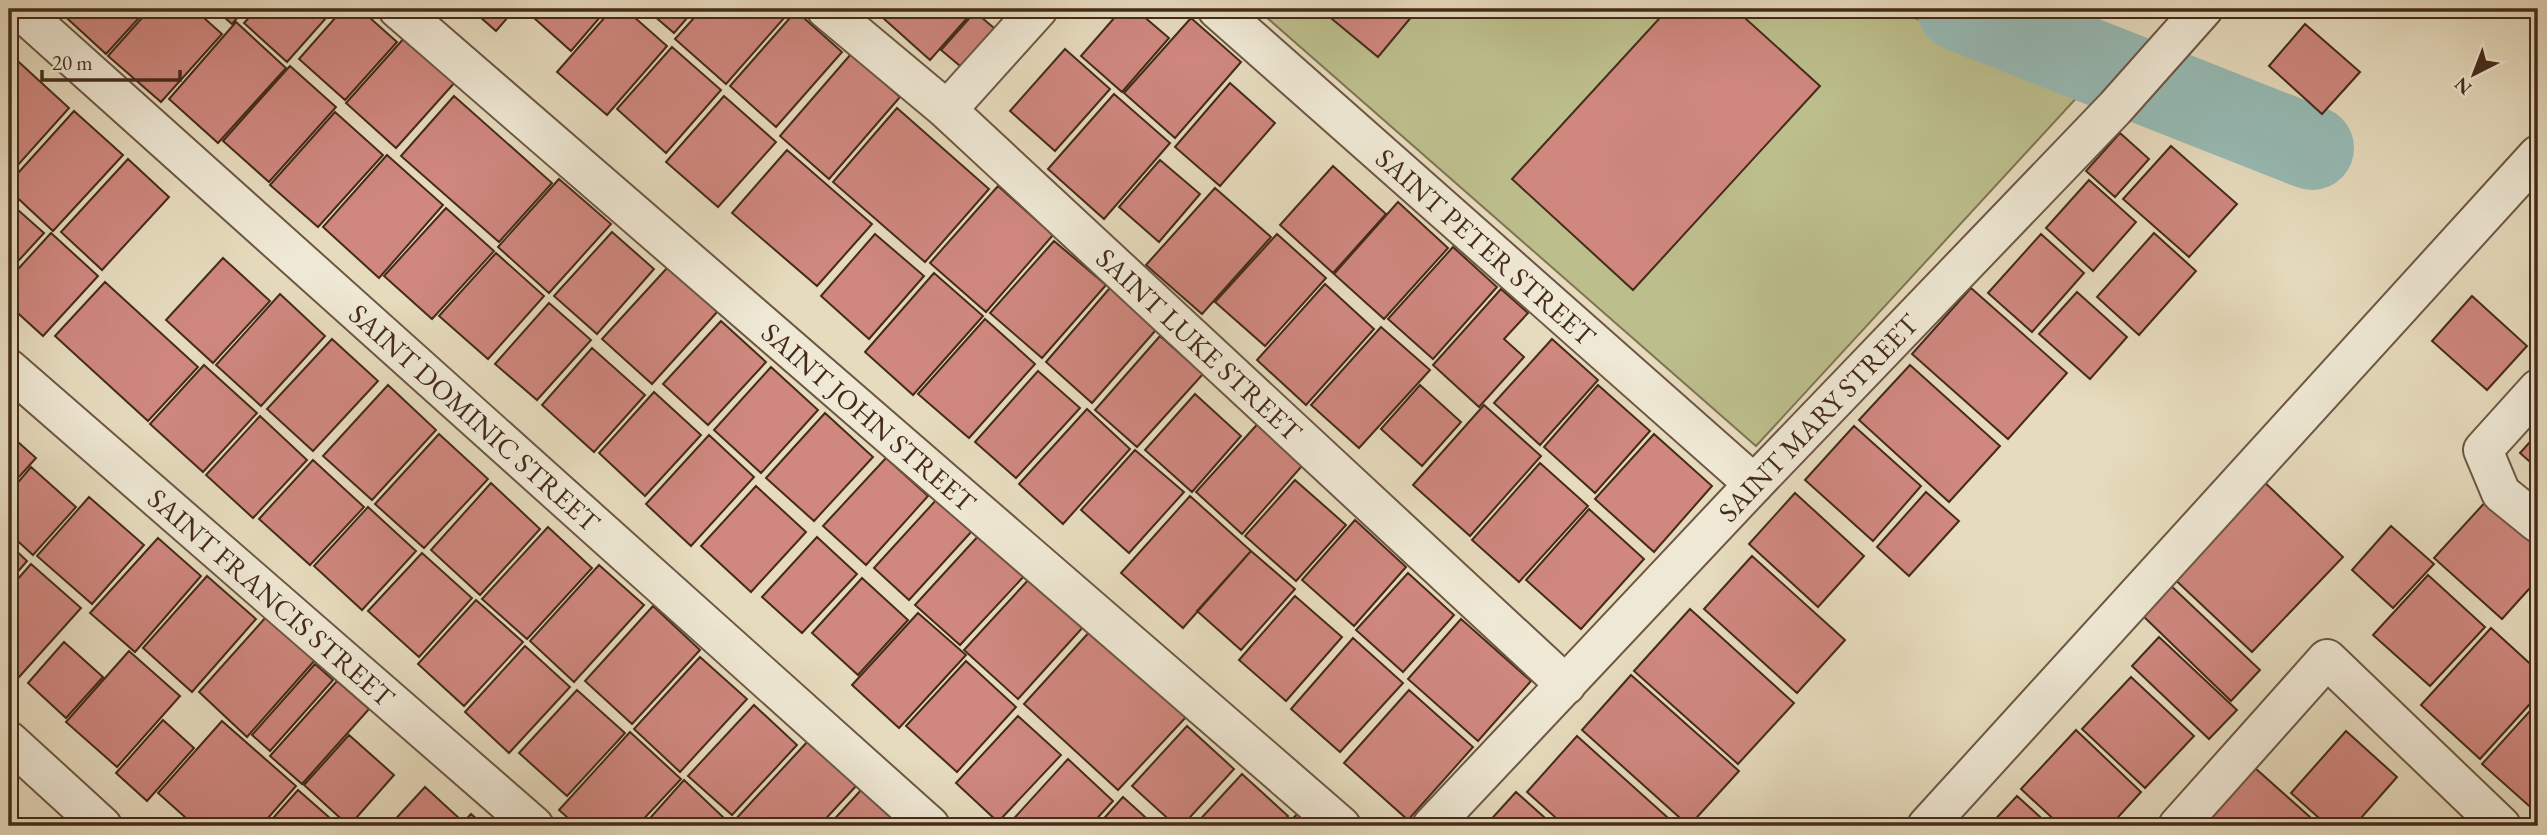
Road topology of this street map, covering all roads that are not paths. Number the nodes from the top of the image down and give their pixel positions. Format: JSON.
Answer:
{"nodes":[{"id":1,"x":19,"y":9,"type":"edge"},
{"id":2,"x":398,"y":9,"type":"edge"},
{"id":3,"x":826,"y":9,"type":"edge"},
{"id":4,"x":1038,"y":9,"type":"edge"},
{"id":5,"x":1217,"y":9,"type":"edge"},
{"id":6,"x":2193,"y":20,"type":"edge"},
{"id":7,"x":947,"y":110,"type":"junction"},
{"id":8,"x":2538,"y":155,"type":"edge"},
{"id":9,"x":9,"y":369,"type":"edge"},
{"id":10,"x":2538,"y":389,"type":"edge"},
{"id":11,"x":1754,"y":484,"type":"junction"},
{"id":12,"x":2538,"y":523,"type":"edge"},
{"id":13,"x":1566,"y":685,"type":"junction"},
{"id":14,"x":9,"y":741,"type":"edge"},
{"id":15,"x":102,"y":826,"type":"edge"},
{"id":16,"x":534,"y":826,"type":"edge"},
{"id":17,"x":930,"y":826,"type":"edge"},
{"id":18,"x":1341,"y":826,"type":"edge"},
{"id":19,"x":1432,"y":826,"type":"edge"},
{"id":20,"x":1927,"y":826,"type":"edge"},
{"id":21,"x":2178,"y":826,"type":"edge"},
{"id":22,"x":2501,"y":826,"type":"edge"}],
"edges":[{"from":1,"to":17,"type":"street","name":"SAINT DOMINIC STREET"},
{"from":2,"to":18,"type":"street","name":"SAINT JOHN STREET"},
{"from":3,"to":7,"type":"street","name":"SAINT LUKE STREET"},
{"from":4,"to":7,"type":"street"},
{"from":5,"to":11,"type":"street","name":"SAINT PETER STREET"},
{"from":6,"to":11,"type":"street","name":"SAINT MARY STREET"},
{"from":7,"to":13,"type":"street","name":"SAINT LUKE STREET"},
{"from":8,"to":20,"type":"street"},
{"from":9,"to":16,"type":"street","name":"SAINT FRANCIS STREET"},
{"from":10,"to":12,"type":"street"},
{"from":11,"to":13,"type":"street","name":"SAINT MARY STREET"},
{"from":13,"to":19,"type":"street","name":"SAINT MARY STREET"},
{"from":14,"to":15,"type":"street"},
{"from":21,"to":22,"type":"street"}]}
